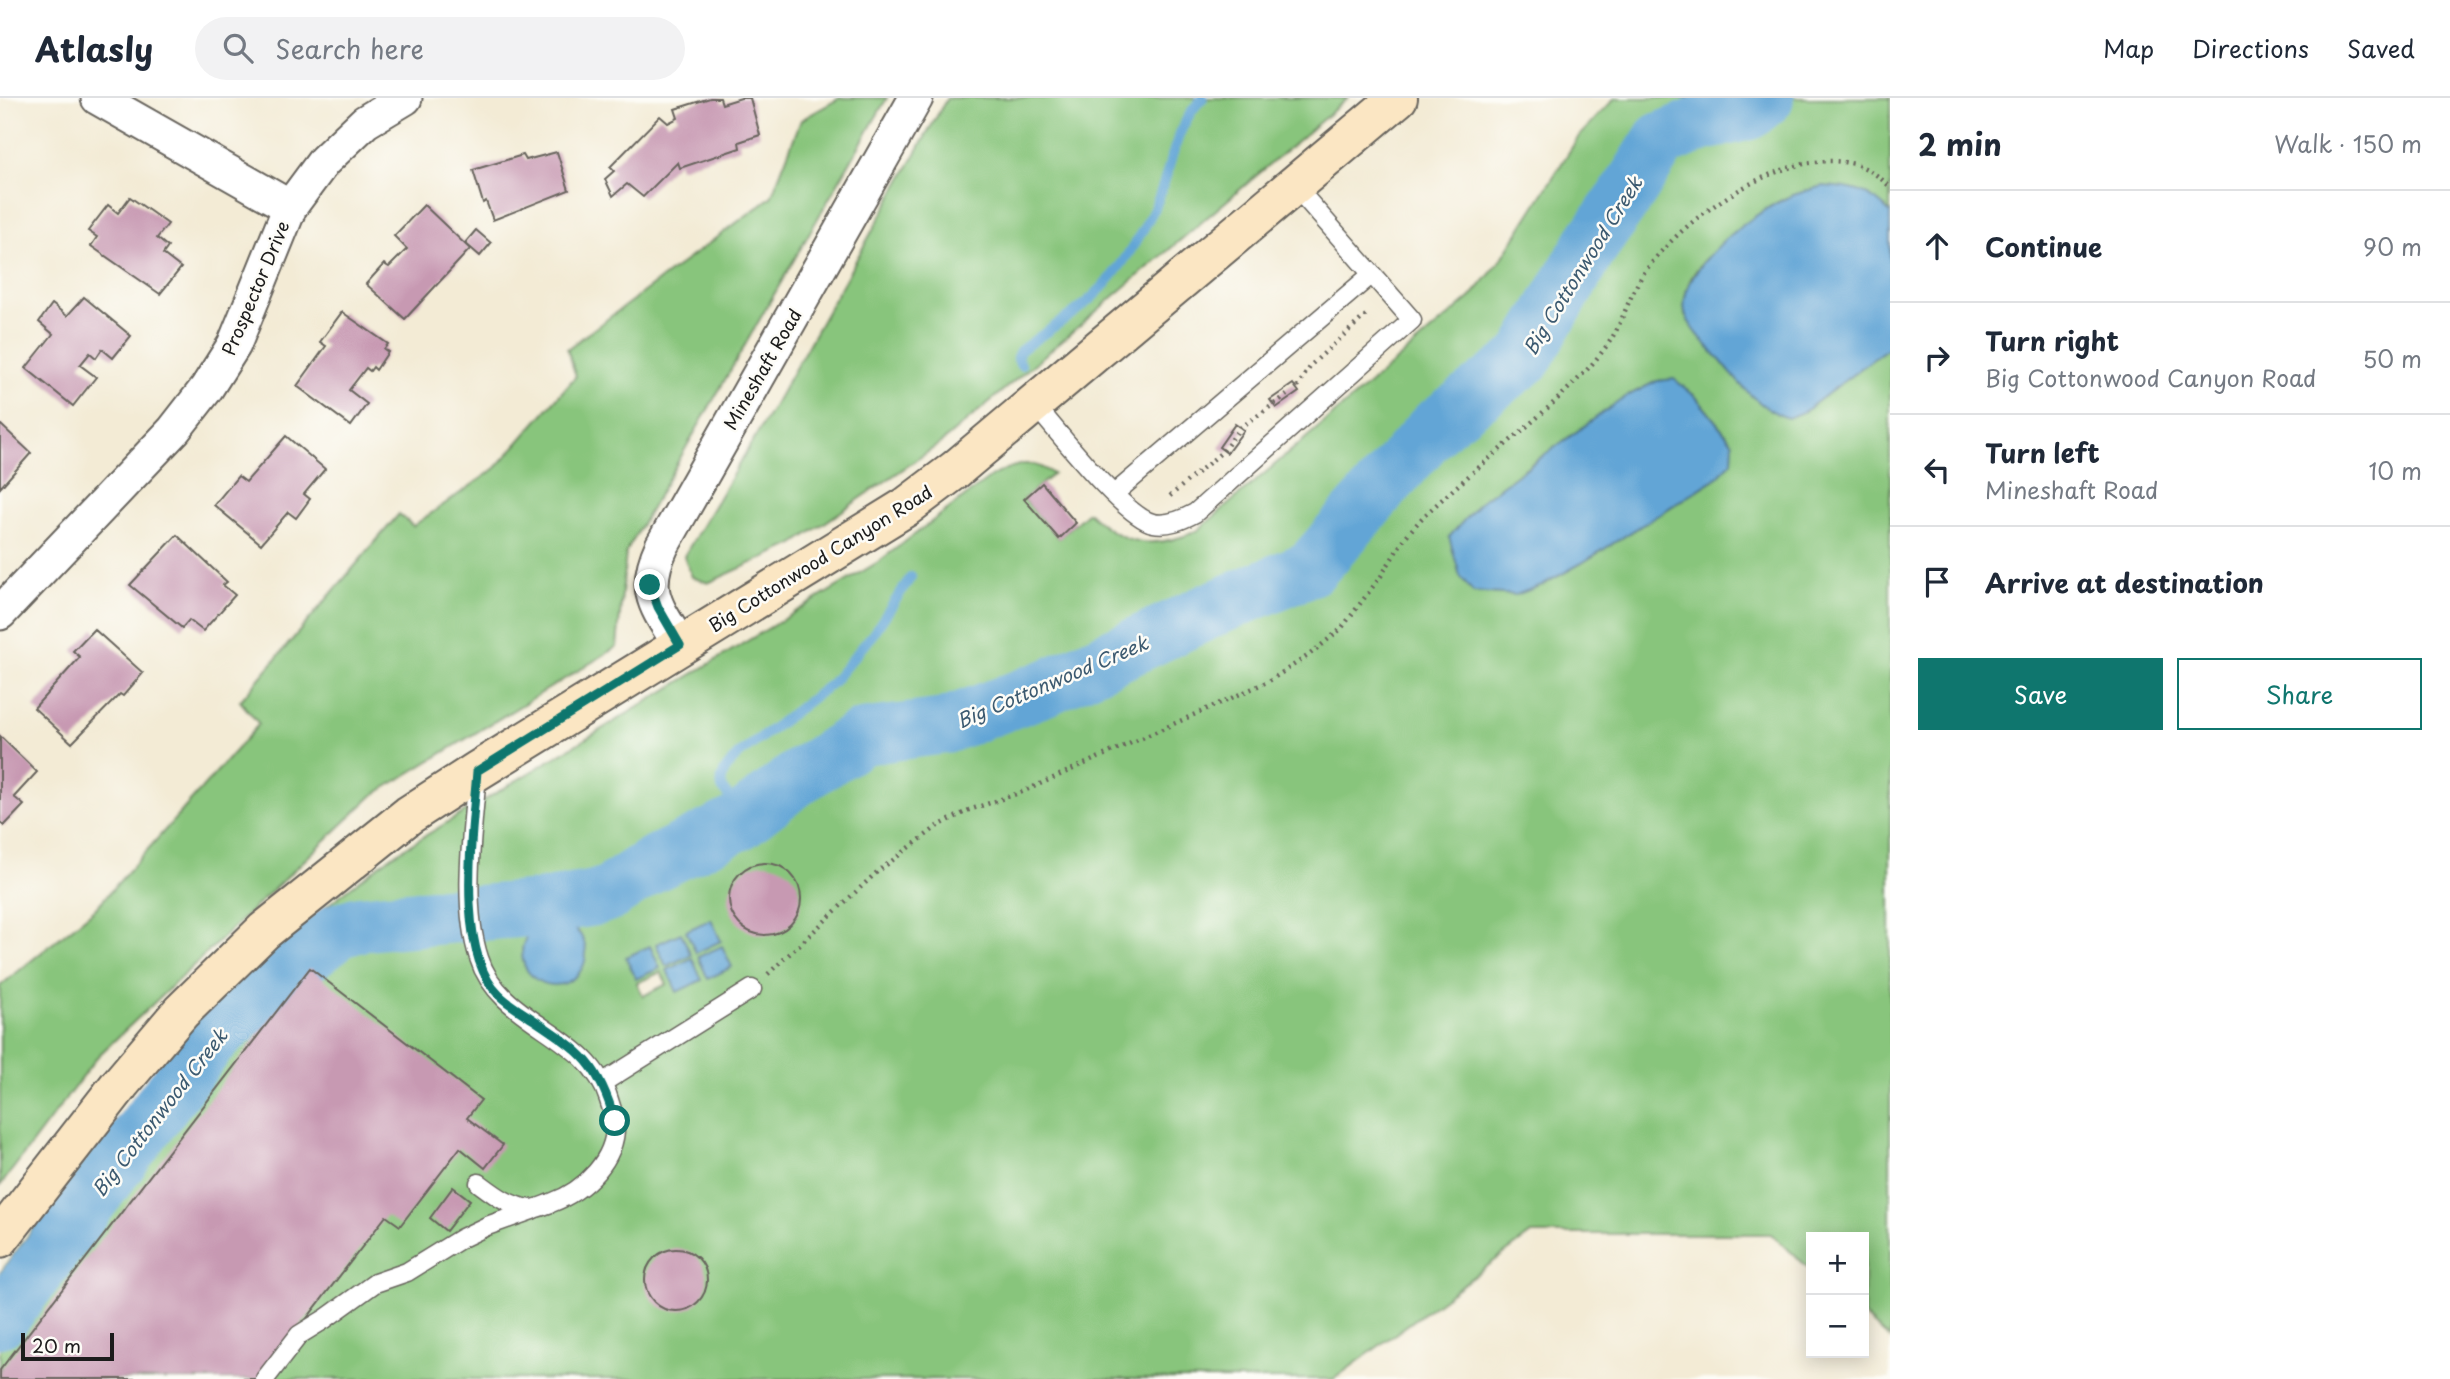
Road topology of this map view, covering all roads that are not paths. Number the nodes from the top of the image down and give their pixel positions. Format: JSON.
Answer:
{"nodes":[{"id":1,"x":98,"y":98,"type":"edge"},
{"id":2,"x":405,"y":98,"type":"edge"},
{"id":3,"x":916,"y":98,"type":"edge"},
{"id":4,"x":1398,"y":98,"type":"edge"},
{"id":5,"x":1294,"y":185,"type":"junction"},
{"id":6,"x":290,"y":206,"type":"junction"},
{"id":7,"x":1371,"y":275,"type":"junction"},
{"id":8,"x":1034,"y":404,"type":"junction"},
{"id":9,"x":1114,"y":494,"type":"junction"},
{"id":10,"x":0,"y":614,"type":"edge"},
{"id":11,"x":680,"y":645,"type":"junction"},
{"id":12,"x":477,"y":771,"type":"junction"},
{"id":13,"x":752,"y":989,"type":"road end"},
{"id":14,"x":602,"y":1083,"type":"junction"},
{"id":15,"x":479,"y":1183,"type":"dead end"},
{"id":16,"x":533,"y":1209,"type":"junction"},
{"id":17,"x":0,"y":1238,"type":"edge"},
{"id":18,"x":265,"y":1379,"type":"edge"}],
"edges":[{"from":1,"to":6,"type":"street"},
{"from":2,"to":6,"type":"street","name":"Prospector Drive"},
{"from":3,"to":11,"type":"street","name":"Mineshaft Road"},
{"from":4,"to":5,"type":"main road","name":"Big Cottonwood Canyon Road"},
{"from":5,"to":7,"type":"lane"},
{"from":5,"to":8,"type":"main road","name":"Big Cottonwood Canyon Road"},
{"from":6,"to":10,"type":"street","name":"Prospector Drive"},
{"from":7,"to":9,"type":"lane"},
{"from":7,"to":9,"type":"lane"},
{"from":8,"to":9,"type":"lane"},
{"from":8,"to":11,"type":"main road","name":"Big Cottonwood Canyon Road"},
{"from":11,"to":12,"type":"main road","name":"Big Cottonwood Canyon Road"},
{"from":12,"to":14,"type":"lane"},
{"from":12,"to":17,"type":"main road","name":"Big Cottonwood Canyon Road"},
{"from":13,"to":14,"type":"lane"},
{"from":14,"to":16,"type":"lane"},
{"from":15,"to":16,"type":"lane"},
{"from":16,"to":18,"type":"lane"}]}
